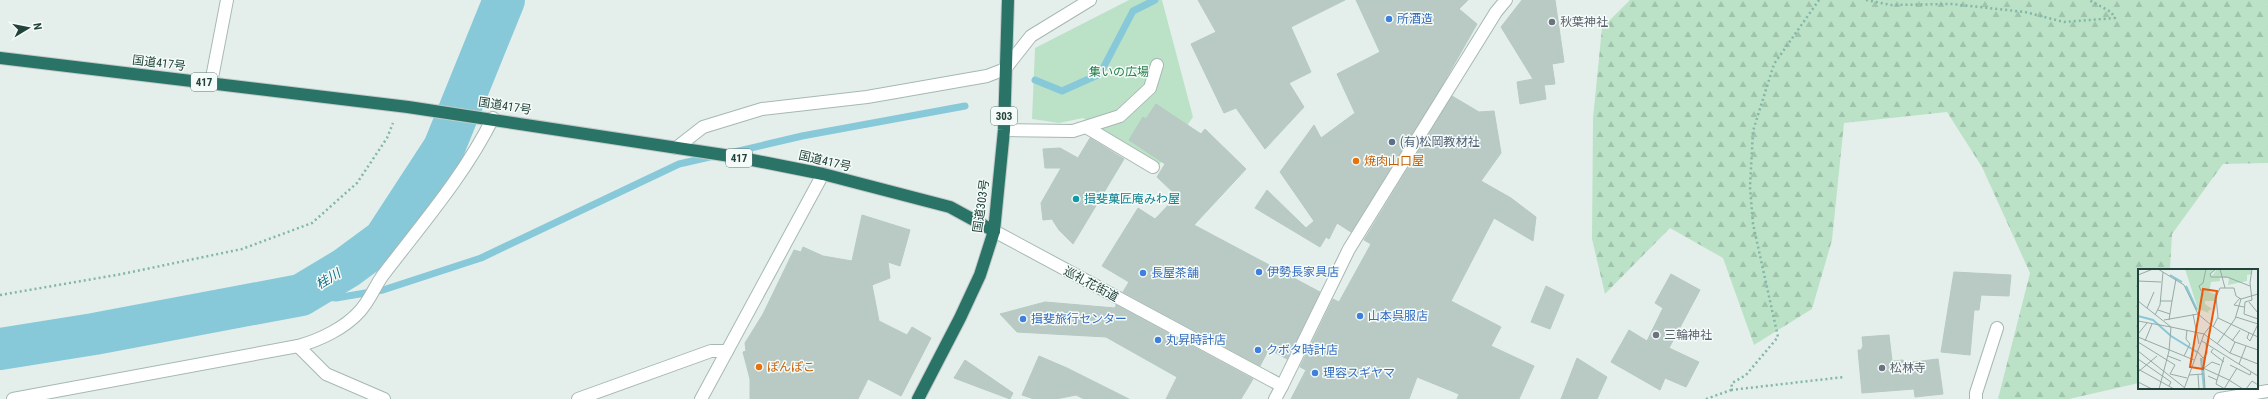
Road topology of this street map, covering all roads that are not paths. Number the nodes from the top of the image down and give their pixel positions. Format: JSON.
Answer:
{"nodes":[{"id":1,"x":227,"y":0,"type":"edge"},
{"id":2,"x":1008,"y":0,"type":"edge"},
{"id":3,"x":1090,"y":0,"type":"edge"},
{"id":4,"x":1506,"y":0,"type":"edge"},
{"id":5,"x":0,"y":58,"type":"edge"},
{"id":6,"x":1157,"y":65,"type":"dead end"},
{"id":7,"x":1005,"y":69,"type":"junction"},
{"id":8,"x":211,"y":83,"type":"junction"},
{"id":9,"x":493,"y":118,"type":"junction"},
{"id":10,"x":1086,"y":127,"type":"junction"},
{"id":11,"x":1004,"y":130,"type":"junction"},
{"id":12,"x":676,"y":148,"type":"junction"},
{"id":13,"x":1153,"y":167,"type":"dead end"},
{"id":14,"x":823,"y":174,"type":"junction"},
{"id":15,"x":994,"y":231,"type":"junction"},
{"id":16,"x":1998,"y":328,"type":"dead end"},
{"id":17,"x":298,"y":346,"type":"junction"},
{"id":18,"x":727,"y":351,"type":"junction"},
{"id":19,"x":1282,"y":386,"type":"junction"},
{"id":20,"x":2268,"y":391,"type":"edge"},
{"id":21,"x":19,"y":398,"type":"edge"},
{"id":22,"x":384,"y":399,"type":"edge"},
{"id":23,"x":578,"y":399,"type":"edge"},
{"id":24,"x":701,"y":399,"type":"edge"},
{"id":25,"x":918,"y":399,"type":"edge"},
{"id":26,"x":1275,"y":399,"type":"edge"},
{"id":27,"x":1976,"y":399,"type":"edge"},
{"id":28,"x":2220,"y":399,"type":"edge"}],
"edges":[{"from":1,"to":8,"type":"street"},
{"from":2,"to":7,"type":"highway","name":"国道303号","number":"303"},
{"from":3,"to":7,"type":"street"},
{"from":4,"to":19,"type":"street"},
{"from":5,"to":8,"type":"highway","name":"国道417号","number":"417"},
{"from":6,"to":10,"type":"street"},
{"from":7,"to":11,"type":"highway","name":"国道303号","number":"303"},
{"from":7,"to":12,"type":"street"},
{"from":8,"to":9,"type":"highway","name":"国道417号","number":"417"},
{"from":9,"to":12,"type":"highway","name":"国道417号","number":"417"},
{"from":9,"to":17,"type":"street"},
{"from":10,"to":11,"type":"street"},
{"from":10,"to":13,"type":"street"},
{"from":11,"to":15,"type":"highway","name":"国道303号","number":"303"},
{"from":12,"to":14,"type":"highway","name":"国道417号","number":"417"},
{"from":14,"to":15,"type":"highway","name":"国道417号","number":"417"},
{"from":14,"to":18,"type":"street"},
{"from":15,"to":19,"type":"street","name":"巡礼花街道"},
{"from":15,"to":25,"type":"highway","name":"国道303号","number":"303"},
{"from":16,"to":27,"type":"street"},
{"from":17,"to":21,"type":"street"},
{"from":17,"to":22,"type":"street"},
{"from":18,"to":23,"type":"street"},
{"from":18,"to":24,"type":"street"},
{"from":19,"to":26,"type":"street"},
{"from":20,"to":28,"type":"street"}]}
